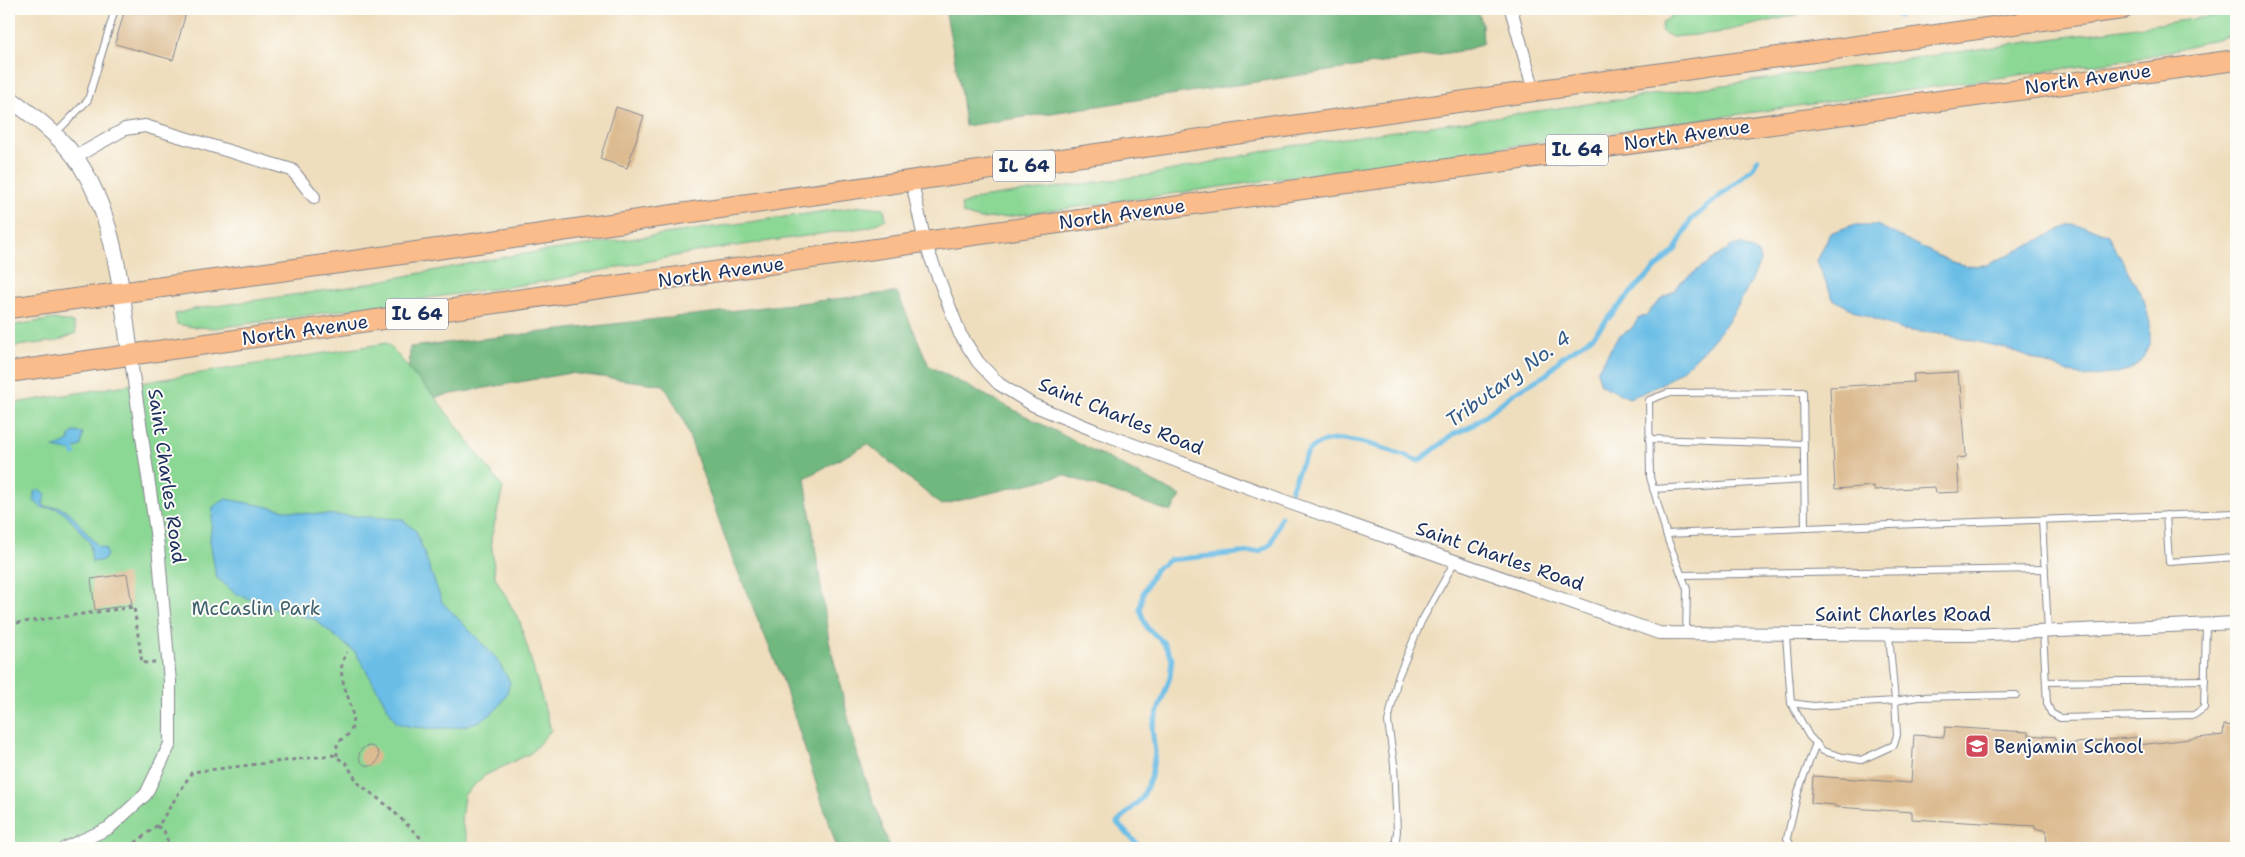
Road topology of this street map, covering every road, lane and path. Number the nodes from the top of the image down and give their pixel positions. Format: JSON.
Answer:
{"nodes":[{"id":1,"x":115,"y":9,"type":"edge"},
{"id":2,"x":1511,"y":9,"type":"edge"},
{"id":3,"x":2122,"y":9,"type":"edge"},
{"id":4,"x":2236,"y":60,"type":"edge"},
{"id":5,"x":1534,"y":91,"type":"junction"},
{"id":6,"x":9,"y":98,"type":"edge"},
{"id":7,"x":54,"y":135,"type":"junction"},
{"id":8,"x":75,"y":157,"type":"junction"},
{"id":9,"x":912,"y":182,"type":"junction"},
{"id":10,"x":314,"y":197,"type":"dead end"},
{"id":11,"x":926,"y":243,"type":"junction"},
{"id":12,"x":122,"y":294,"type":"junction"},
{"id":13,"x":9,"y":308,"type":"edge"},
{"id":14,"x":130,"y":354,"type":"junction"},
{"id":15,"x":9,"y":372,"type":"edge"},
{"id":16,"x":1649,"y":440,"type":"junction"},
{"id":17,"x":1804,"y":444,"type":"junction"},
{"id":18,"x":1804,"y":480,"type":"junction"},
{"id":19,"x":1653,"y":489,"type":"junction"},
{"id":20,"x":2236,"y":513,"type":"edge"},
{"id":21,"x":2166,"y":515,"type":"junction"},
{"id":22,"x":2042,"y":520,"type":"junction"},
{"id":23,"x":1805,"y":528,"type":"junction"},
{"id":24,"x":1666,"y":534,"type":"junction"},
{"id":25,"x":2236,"y":557,"type":"edge"},
{"id":26,"x":1455,"y":561,"type":"junction"},
{"id":27,"x":2045,"y":570,"type":"junction"},
{"id":28,"x":1682,"y":575,"type":"junction"},
{"id":29,"x":2236,"y":623,"type":"edge"},
{"id":30,"x":9,"y":624,"type":"edge"},
{"id":31,"x":2206,"y":625,"type":"junction"},
{"id":32,"x":2045,"y":632,"type":"junction"},
{"id":33,"x":1686,"y":635,"type":"junction"},
{"id":34,"x":1786,"y":635,"type":"junction"},
{"id":35,"x":1889,"y":635,"type":"junction"},
{"id":36,"x":347,"y":652,"type":"dead end"},
{"id":37,"x":168,"y":660,"type":"junction"},
{"id":38,"x":2205,"y":680,"type":"junction"},
{"id":39,"x":2046,"y":682,"type":"junction"},
{"id":40,"x":2016,"y":695,"type":"dead end"},
{"id":41,"x":1895,"y":701,"type":"junction"},
{"id":42,"x":1791,"y":703,"type":"junction"},
{"id":43,"x":1816,"y":743,"type":"junction"},
{"id":44,"x":337,"y":756,"type":"junction"},
{"id":45,"x":157,"y":826,"type":"junction"},
{"id":46,"x":65,"y":848,"type":"edge"},
{"id":47,"x":129,"y":848,"type":"edge"},
{"id":48,"x":170,"y":848,"type":"edge"},
{"id":49,"x":430,"y":848,"type":"edge"},
{"id":50,"x":1395,"y":848,"type":"edge"},
{"id":51,"x":1792,"y":848,"type":"edge"}],
"edges":[{"from":1,"to":7,"type":"lane"},
{"from":2,"to":5,"type":"street"},
{"from":3,"to":5,"type":"main road","number":"IL 64"},
{"from":4,"to":11,"type":"main road","name":"North Avenue","number":"IL 64"},
{"from":5,"to":9,"type":"main road","number":"IL 64"},
{"from":6,"to":7,"type":"street","name":"Saint Charles Road"},
{"from":7,"to":8,"type":"street","name":"Saint Charles Road"},
{"from":8,"to":10,"type":"street"},
{"from":8,"to":12,"type":"street","name":"Saint Charles Road"},
{"from":9,"to":11,"type":"street","name":"Saint Charles Road"},
{"from":9,"to":12,"type":"main road","number":"IL 64"},
{"from":11,"to":14,"type":"main road","name":"North Avenue","number":"IL 64"},
{"from":11,"to":26,"type":"street","name":"Saint Charles Road"},
{"from":12,"to":13,"type":"main road","number":"IL 64"},
{"from":12,"to":14,"type":"street","name":"Saint Charles Road"},
{"from":14,"to":15,"type":"main road","name":"North Avenue","number":"IL 64"},
{"from":14,"to":37,"type":"street","name":"Saint Charles Road"},
{"from":16,"to":17,"type":"lane"},
{"from":16,"to":17,"type":"lane"},
{"from":16,"to":19,"type":"lane"},
{"from":17,"to":18,"type":"lane"},
{"from":18,"to":19,"type":"lane"},
{"from":18,"to":23,"type":"lane"},
{"from":19,"to":24,"type":"lane"},
{"from":20,"to":21,"type":"lane"},
{"from":21,"to":22,"type":"lane"},
{"from":21,"to":25,"type":"lane"},
{"from":22,"to":23,"type":"lane"},
{"from":22,"to":27,"type":"lane"},
{"from":23,"to":24,"type":"lane"},
{"from":24,"to":28,"type":"lane"},
{"from":26,"to":33,"type":"street","name":"Saint Charles Road"},
{"from":26,"to":50,"type":"lane"},
{"from":27,"to":28,"type":"lane"},
{"from":27,"to":32,"type":"lane"},
{"from":28,"to":33,"type":"lane"},
{"from":29,"to":31,"type":"street","name":"Saint Charles Road"},
{"from":30,"to":37,"type":"path"},
{"from":31,"to":32,"type":"street","name":"Saint Charles Road"},
{"from":31,"to":38,"type":"lane"},
{"from":32,"to":35,"type":"street","name":"Saint Charles Road"},
{"from":32,"to":39,"type":"lane"},
{"from":33,"to":34,"type":"street","name":"Saint Charles Road"},
{"from":34,"to":35,"type":"street","name":"Saint Charles Road"},
{"from":34,"to":42,"type":"lane"},
{"from":35,"to":41,"type":"lane"},
{"from":36,"to":44,"type":"path"},
{"from":37,"to":46,"type":"street","name":"Saint Charles Road"},
{"from":38,"to":39,"type":"lane"},
{"from":38,"to":39,"type":"lane"},
{"from":40,"to":41,"type":"lane"},
{"from":41,"to":42,"type":"lane"},
{"from":41,"to":43,"type":"lane"},
{"from":42,"to":43,"type":"lane"},
{"from":43,"to":51,"type":"lane"},
{"from":44,"to":45,"type":"path"},
{"from":44,"to":49,"type":"path"},
{"from":45,"to":47,"type":"path"},
{"from":45,"to":48,"type":"path"}]}
